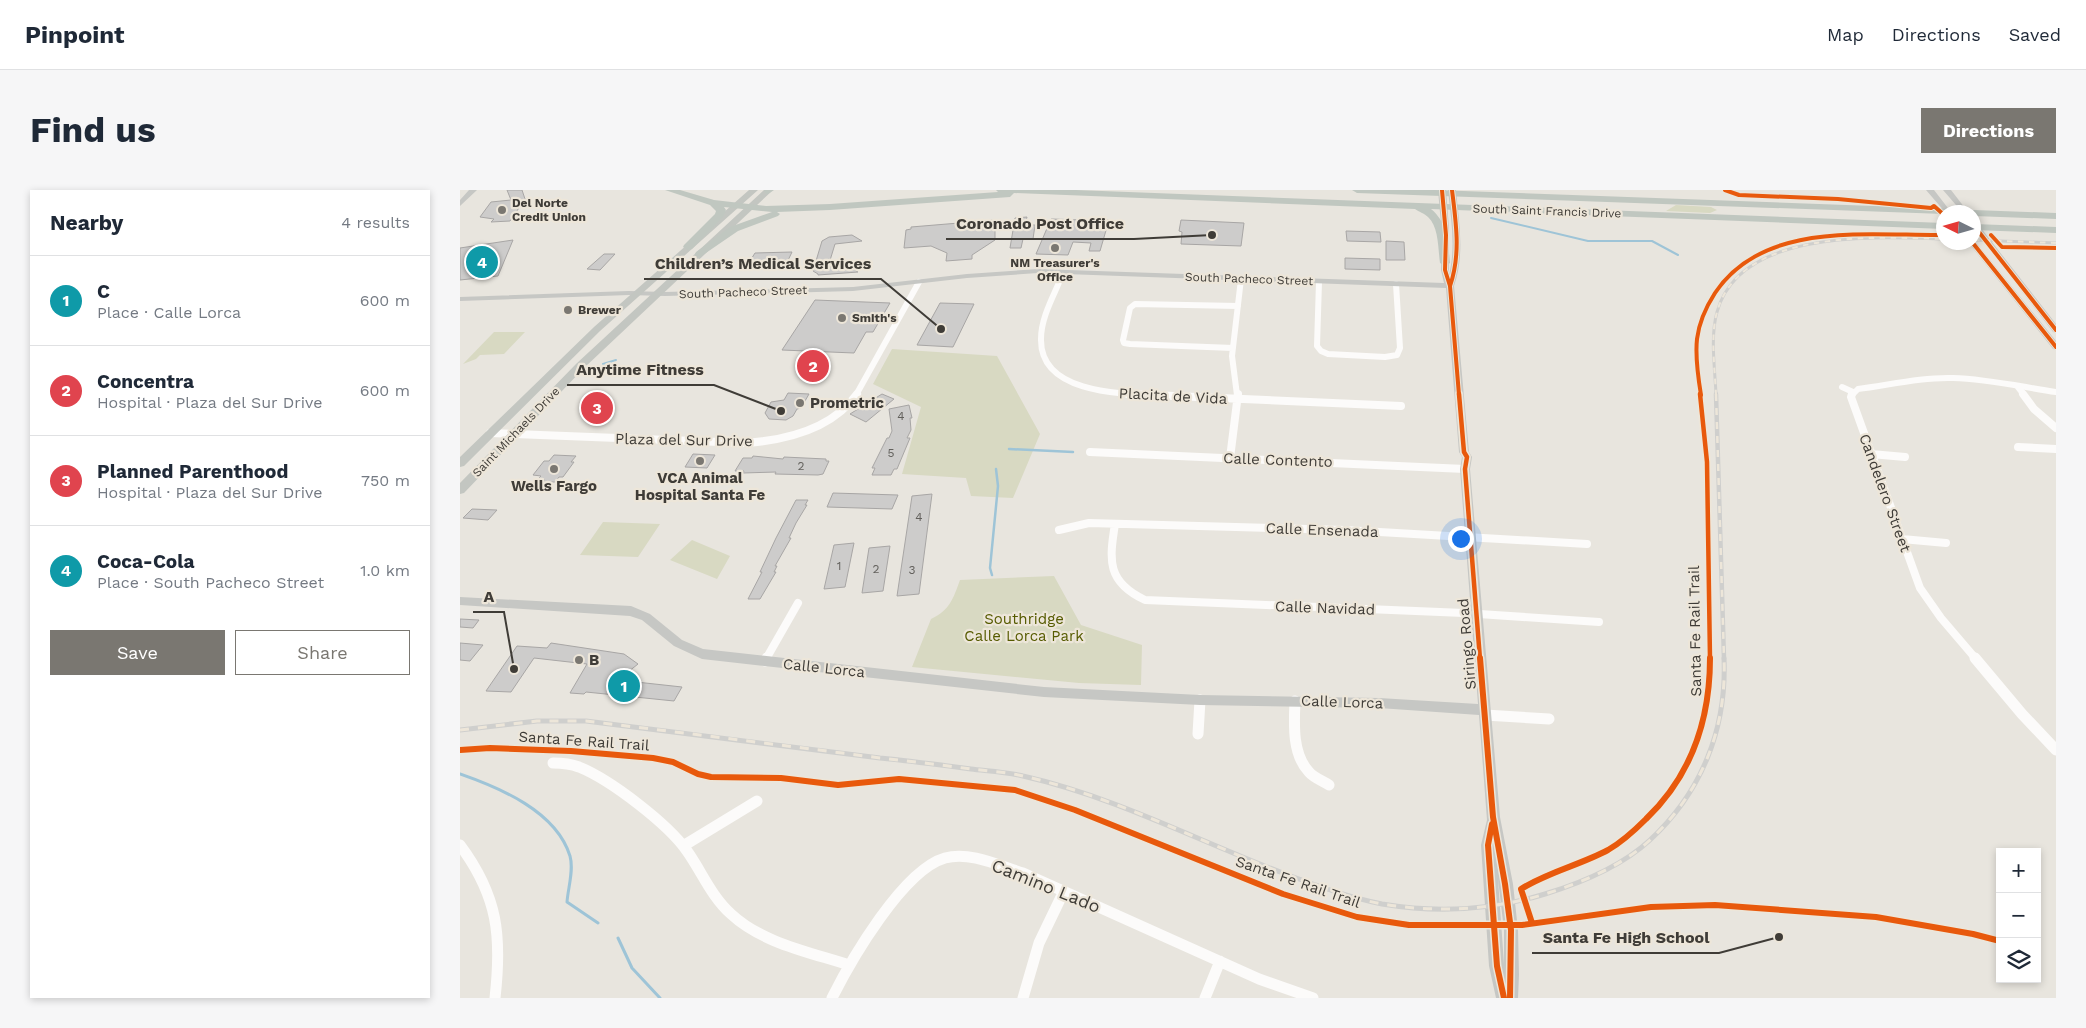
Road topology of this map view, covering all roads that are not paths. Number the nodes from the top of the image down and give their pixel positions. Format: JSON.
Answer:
{"nodes":[{"id":1,"x":473,"y":190,"type":"edge"},
{"id":2,"x":670,"y":190,"type":"edge"},
{"id":3,"x":754,"y":190,"type":"edge"},
{"id":4,"x":769,"y":190,"type":"edge"},
{"id":5,"x":1001,"y":190,"type":"edge"},
{"id":6,"x":1357,"y":190,"type":"edge"},
{"id":7,"x":1432,"y":190,"type":"edge"},
{"id":8,"x":1930,"y":190,"type":"edge"},
{"id":9,"x":1946,"y":190,"type":"edge"},
{"id":10,"x":1417,"y":192,"type":"junction"},
{"id":11,"x":1080,"y":193,"type":"junction"},
{"id":12,"x":1448,"y":198,"type":"edge"},
{"id":13,"x":1309,"y":202,"type":"junction"},
{"id":14,"x":713,"y":203,"type":"junction"},
{"id":15,"x":460,"y":204,"type":"edge"},
{"id":16,"x":1362,"y":204,"type":"junction"},
{"id":17,"x":1942,"y":205,"type":"edge"},
{"id":18,"x":1960,"y":205,"type":"edge"},
{"id":19,"x":735,"y":207,"type":"junction"},
{"id":20,"x":830,"y":207,"type":"junction"},
{"id":21,"x":749,"y":208,"type":"junction"},
{"id":22,"x":1936,"y":212,"type":"edge"},
{"id":23,"x":1981,"y":213,"type":"edge"},
{"id":24,"x":1936,"y":218,"type":"edge"},
{"id":25,"x":2056,"y":218,"type":"edge"},
{"id":26,"x":1821,"y":221,"type":"junction"},
{"id":27,"x":1981,"y":224,"type":"edge"},
{"id":28,"x":1981,"y":225,"type":"edge"},
{"id":29,"x":1936,"y":226,"type":"edge"},
{"id":30,"x":2056,"y":230,"type":"edge"},
{"id":31,"x":1981,"y":234,"type":"edge"},
{"id":32,"x":688,"y":247,"type":"junction"},
{"id":33,"x":1978,"y":250,"type":"edge"},
{"id":34,"x":700,"y":254,"type":"junction"},
{"id":35,"x":1445,"y":263,"type":"junction"},
{"id":36,"x":1063,"y":273,"type":"junction"},
{"id":37,"x":1241,"y":279,"type":"junction"},
{"id":38,"x":919,"y":282,"type":"junction"},
{"id":39,"x":1319,"y":282,"type":"junction"},
{"id":40,"x":1396,"y":284,"type":"junction"},
{"id":41,"x":1450,"y":286,"type":"junction"},
{"id":42,"x":637,"y":293,"type":"junction"},
{"id":43,"x":656,"y":294,"type":"junction"},
{"id":44,"x":2013,"y":294,"type":"junction"},
{"id":45,"x":460,"y":300,"type":"edge"},
{"id":46,"x":1238,"y":306,"type":"junction"},
{"id":47,"x":2042,"y":329,"type":"junction"},
{"id":48,"x":2056,"y":330,"type":"edge"},
{"id":49,"x":2056,"y":339,"type":"edge"},
{"id":50,"x":2056,"y":347,"type":"edge"},
{"id":51,"x":1233,"y":348,"type":"junction"},
{"id":52,"x":2017,"y":386,"type":"junction"},
{"id":53,"x":1842,"y":387,"type":"dead end"},
{"id":54,"x":1852,"y":392,"type":"junction"},
{"id":55,"x":2056,"y":392,"type":"edge"},
{"id":56,"x":1236,"y":399,"type":"junction"},
{"id":57,"x":1401,"y":406,"type":"dead end"},
{"id":58,"x":2056,"y":428,"type":"edge"},
{"id":59,"x":490,"y":432,"type":"junction"},
{"id":60,"x":512,"y":435,"type":"junction"},
{"id":61,"x":2018,"y":447,"type":"dead end"},
{"id":62,"x":2056,"y":449,"type":"edge"},
{"id":63,"x":1090,"y":452,"type":"dead end"},
{"id":64,"x":1871,"y":454,"type":"junction"},
{"id":65,"x":1905,"y":457,"type":"dead end"},
{"id":66,"x":1230,"y":458,"type":"junction"},
{"id":67,"x":460,"y":463,"type":"edge"},
{"id":68,"x":1466,"y":469,"type":"junction"},
{"id":69,"x":460,"y":490,"type":"edge"},
{"id":70,"x":1115,"y":524,"type":"junction"},
{"id":71,"x":1058,"y":530,"type":"dead end"},
{"id":72,"x":1470,"y":537,"type":"junction"},
{"id":73,"x":1902,"y":539,"type":"junction"},
{"id":74,"x":1946,"y":543,"type":"dead end"},
{"id":75,"x":1587,"y":544,"type":"dead end"},
{"id":76,"x":460,"y":601,"type":"edge"},
{"id":77,"x":798,"y":603,"type":"dead end"},
{"id":78,"x":1476,"y":614,"type":"junction"},
{"id":79,"x":1599,"y":622,"type":"dead end"},
{"id":80,"x":765,"y":662,"type":"junction"},
{"id":81,"x":1200,"y":700,"type":"junction"},
{"id":82,"x":1295,"y":701,"type":"junction"},
{"id":83,"x":1485,"y":712,"type":"junction"},
{"id":84,"x":1549,"y":719,"type":"dead end"},
{"id":85,"x":1198,"y":734,"type":"dead end"},
{"id":86,"x":2056,"y":750,"type":"edge"},
{"id":87,"x":553,"y":762,"type":"dead end"},
{"id":88,"x":1329,"y":785,"type":"dead end"},
{"id":89,"x":757,"y":801,"type":"dead end"},
{"id":90,"x":1493,"y":817,"type":"junction"},
{"id":91,"x":460,"y":845,"type":"edge"},
{"id":92,"x":683,"y":846,"type":"junction"},
{"id":93,"x":1064,"y":891,"type":"junction"},
{"id":94,"x":1220,"y":961,"type":"junction"},
{"id":95,"x":848,"y":965,"type":"junction"},
{"id":96,"x":495,"y":998,"type":"edge"},
{"id":97,"x":832,"y":998,"type":"edge"},
{"id":98,"x":1023,"y":998,"type":"edge"},
{"id":99,"x":1205,"y":998,"type":"edge"},
{"id":100,"x":1313,"y":998,"type":"edge"},
{"id":101,"x":1504,"y":998,"type":"edge"},
{"id":102,"x":1510,"y":998,"type":"edge"}],
"edges":[{"from":1,"to":15,"type":"street"},
{"from":2,"to":14,"type":"highway"},
{"from":3,"to":19,"type":"main road","name":"Saint Michaels Drive"},
{"from":4,"to":21,"type":"main road","name":"Saint Michaels Drive"},
{"from":5,"to":11,"type":"highway","name":"South Saint Francis Drive"},
{"from":6,"to":10,"type":"highway","name":"South Saint Francis Drive"},
{"from":7,"to":10,"type":"highway"},
{"from":8,"to":17,"type":"street"},
{"from":9,"to":18,"type":"street"},
{"from":10,"to":12,"type":"highway","name":"South Saint Francis Drive"},
{"from":11,"to":13,"type":"highway","name":"South Saint Francis Drive"},
{"from":11,"to":20,"type":"highway"},
{"from":12,"to":13,"type":"highway"},
{"from":12,"to":16,"type":"highway","name":"South Saint Francis Drive"},
{"from":12,"to":22,"type":"highway","name":"South Saint Francis Drive"},
{"from":12,"to":26,"type":"highway","name":"South Saint Francis Drive"},
{"from":12,"to":35,"type":"street","name":"Siringo Road"},
{"from":12,"to":41,"type":"street","name":"Siringo Road"},
{"from":13,"to":16,"type":"highway","name":"South Saint Francis Drive"},
{"from":14,"to":19,"type":"highway"},
{"from":14,"to":32,"type":"highway"},
{"from":16,"to":35,"type":"highway"},
{"from":19,"to":21,"type":"highway"},
{"from":19,"to":32,"type":"main road","name":"Saint Michaels Drive"},
{"from":20,"to":21,"type":"highway"},
{"from":20,"to":34,"type":"highway"},
{"from":21,"to":34,"type":"main road","name":"Saint Michaels Drive"},
{"from":23,"to":25,"type":"highway"},
{"from":24,"to":26,"type":"highway"},
{"from":25,"to":27,"type":"highway"},
{"from":26,"to":29,"type":"highway","name":"South Saint Francis Drive"},
{"from":28,"to":30,"type":"highway"},
{"from":31,"to":48,"type":"street"},
{"from":32,"to":42,"type":"main road","name":"Saint Michaels Drive"},
{"from":33,"to":44,"type":"street"},
{"from":34,"to":43,"type":"main road","name":"Saint Michaels Drive"},
{"from":35,"to":41,"type":"street","name":"Siringo Road"},
{"from":36,"to":37,"type":"street","name":"South Pacheco Street"},
{"from":36,"to":38,"type":"street","name":"South Pacheco Street"},
{"from":36,"to":56,"type":"street","name":"Placita de Vida"},
{"from":37,"to":39,"type":"street","name":"South Pacheco Street"},
{"from":37,"to":46,"type":"street"},
{"from":38,"to":43,"type":"street","name":"South Pacheco Street"},
{"from":38,"to":60,"type":"street","name":"Plaza del Sur Drive"},
{"from":39,"to":40,"type":"street","name":"South Pacheco Street"},
{"from":39,"to":40,"type":"street"},
{"from":40,"to":41,"type":"street","name":"South Pacheco Street"},
{"from":41,"to":68,"type":"street","name":"Siringo Road"},
{"from":42,"to":43,"type":"street","name":"South Pacheco Street"},
{"from":42,"to":45,"type":"street","name":"South Pacheco Street"},
{"from":42,"to":59,"type":"main road","name":"Saint Michaels Drive"},
{"from":43,"to":60,"type":"main road","name":"Saint Michaels Drive"},
{"from":44,"to":47,"type":"street"},
{"from":44,"to":48,"type":"street"},
{"from":46,"to":51,"type":"street"},
{"from":46,"to":51,"type":"street"},
{"from":47,"to":49,"type":"street"},
{"from":47,"to":50,"type":"street"},
{"from":51,"to":56,"type":"street"},
{"from":52,"to":54,"type":"street"},
{"from":52,"to":55,"type":"street"},
{"from":52,"to":58,"type":"street"},
{"from":53,"to":54,"type":"street"},
{"from":54,"to":64,"type":"street","name":"Candelero Street"},
{"from":56,"to":57,"type":"street","name":"Placita de Vida"},
{"from":56,"to":66,"type":"street"},
{"from":59,"to":60,"type":"street","name":"Plaza del Sur Drive"},
{"from":59,"to":67,"type":"main road","name":"Saint Michaels Drive"},
{"from":60,"to":69,"type":"main road","name":"Saint Michaels Drive"},
{"from":61,"to":62,"type":"street"},
{"from":63,"to":66,"type":"street","name":"Calle Contento"},
{"from":64,"to":65,"type":"street"},
{"from":64,"to":73,"type":"street","name":"Candelero Street"},
{"from":66,"to":68,"type":"street","name":"Calle Contento"},
{"from":68,"to":72,"type":"street","name":"Siringo Road"},
{"from":70,"to":71,"type":"street","name":"Calle Ensenada"},
{"from":70,"to":72,"type":"street","name":"Calle Ensenada"},
{"from":70,"to":78,"type":"street","name":"Calle Navidad"},
{"from":72,"to":75,"type":"street","name":"Calle Ensenada"},
{"from":72,"to":78,"type":"street","name":"Siringo Road"},
{"from":73,"to":74,"type":"street"},
{"from":73,"to":86,"type":"street","name":"Candelero Street"},
{"from":76,"to":80,"type":"street","name":"Calle Lorca"},
{"from":77,"to":80,"type":"street"},
{"from":78,"to":79,"type":"street","name":"Calle Navidad"},
{"from":78,"to":83,"type":"street","name":"Siringo Road"},
{"from":80,"to":81,"type":"street","name":"Calle Lorca"},
{"from":81,"to":82,"type":"street","name":"Calle Lorca"},
{"from":81,"to":85,"type":"street"},
{"from":82,"to":83,"type":"street","name":"Calle Lorca"},
{"from":82,"to":88,"type":"street"},
{"from":83,"to":84,"type":"street"},
{"from":83,"to":90,"type":"street","name":"Siringo Road"},
{"from":87,"to":92,"type":"street"},
{"from":89,"to":92,"type":"street"},
{"from":90,"to":101,"type":"street","name":"Siringo Road"},
{"from":90,"to":102,"type":"street","name":"Siringo Road"},
{"from":91,"to":96,"type":"street"},
{"from":92,"to":95,"type":"street"},
{"from":93,"to":94,"type":"street","name":"Camino Lado"},
{"from":93,"to":95,"type":"street","name":"Camino Lado"},
{"from":93,"to":98,"type":"street"},
{"from":94,"to":99,"type":"street"},
{"from":94,"to":100,"type":"street","name":"Camino Lado"},
{"from":95,"to":97,"type":"street","name":"Camino Lado"}]}
